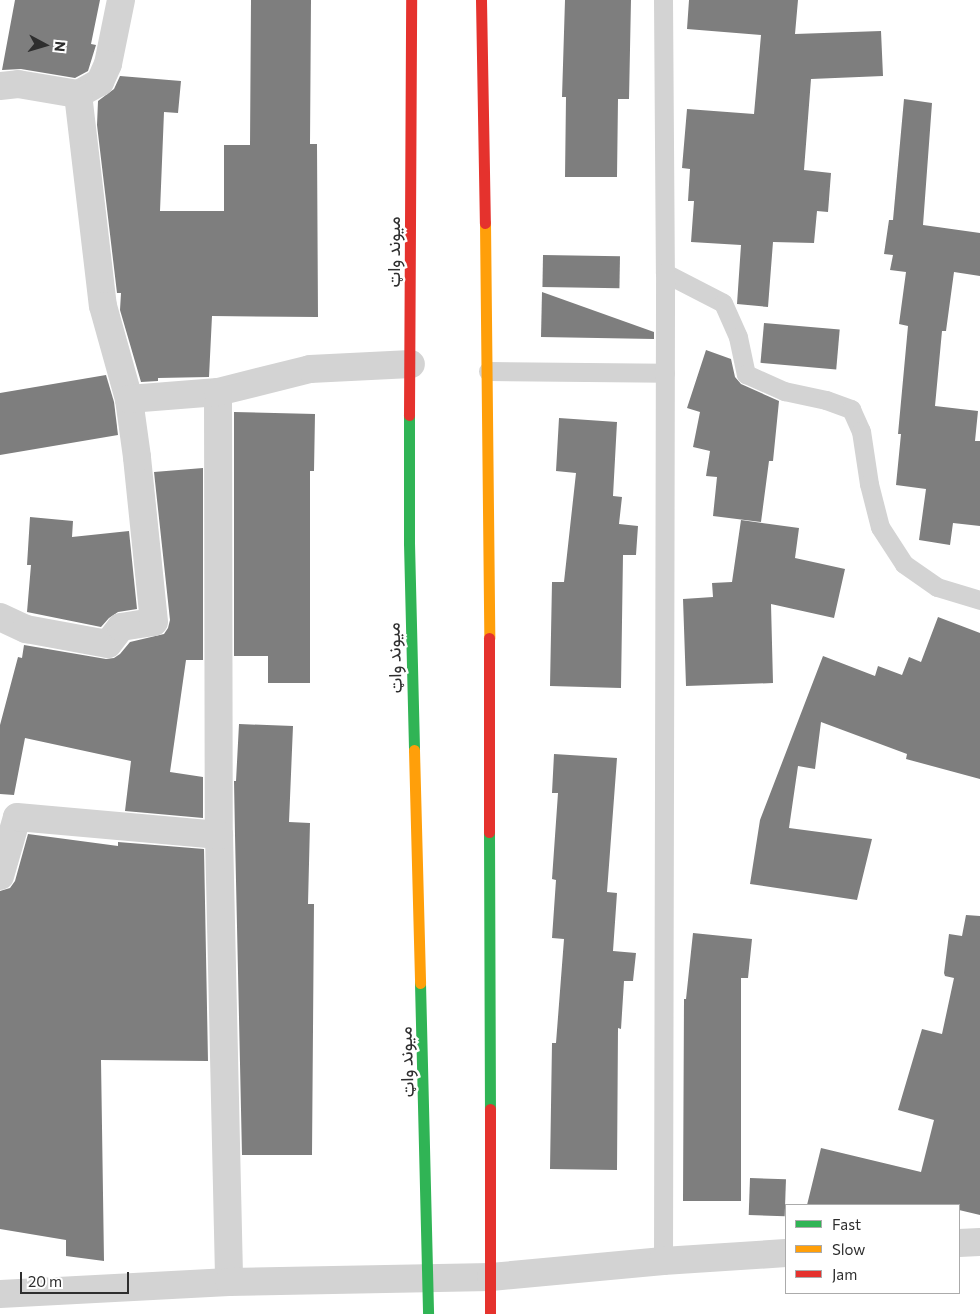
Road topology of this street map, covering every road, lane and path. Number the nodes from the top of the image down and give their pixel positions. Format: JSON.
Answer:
{"nodes":[{"id":1,"x":121,"y":0,"type":"edge"},
{"id":2,"x":411,"y":0,"type":"edge"},
{"id":3,"x":481,"y":0,"type":"edge"},
{"id":4,"x":663,"y":0,"type":"edge"},
{"id":5,"x":0,"y":86,"type":"edge"},
{"id":6,"x":78,"y":94,"type":"junction"},
{"id":7,"x":665,"y":272,"type":"junction"},
{"id":8,"x":411,"y":364,"type":"junction"},
{"id":9,"x":488,"y":371,"type":"junction"},
{"id":10,"x":665,"y":373,"type":"junction"},
{"id":11,"x":218,"y":392,"type":"junction"},
{"id":12,"x":129,"y":400,"type":"junction"},
{"id":13,"x":980,"y":600,"type":"edge"},
{"id":14,"x":0,"y":617,"type":"edge"},
{"id":15,"x":219,"y":836,"type":"junction"},
{"id":16,"x":0,"y":876,"type":"edge"},
{"id":17,"x":980,"y":1242,"type":"edge"},
{"id":18,"x":960,"y":1244,"type":"edge"},
{"id":19,"x":785,"y":1254,"type":"edge"},
{"id":20,"x":663,"y":1261,"type":"junction"},
{"id":21,"x":491,"y":1277,"type":"junction"},
{"id":22,"x":429,"y":1278,"type":"junction"},
{"id":23,"x":229,"y":1282,"type":"junction"},
{"id":24,"x":0,"y":1294,"type":"edge"},
{"id":25,"x":428,"y":1314,"type":"edge"},
{"id":26,"x":490,"y":1314,"type":"edge"}],
"edges":[{"from":1,"to":6,"type":"street"},
{"from":2,"to":8,"type":"main road","name":"میوند واټ"},
{"from":3,"to":9,"type":"main road"},
{"from":4,"to":7,"type":"lane"},
{"from":5,"to":6,"type":"street"},
{"from":6,"to":12,"type":"street"},
{"from":7,"to":10,"type":"lane"},
{"from":7,"to":13,"type":"lane"},
{"from":8,"to":11,"type":"street"},
{"from":8,"to":22,"type":"main road","name":"میوند واټ"},
{"from":9,"to":10,"type":"lane"},
{"from":9,"to":21,"type":"main road"},
{"from":10,"to":20,"type":"lane"},
{"from":11,"to":12,"type":"street"},
{"from":11,"to":15,"type":"street"},
{"from":12,"to":14,"type":"street"},
{"from":15,"to":16,"type":"street"},
{"from":15,"to":23,"type":"street"},
{"from":17,"to":18,"type":"street"},
{"from":19,"to":20,"type":"street"},
{"from":20,"to":21,"type":"street"},
{"from":21,"to":22,"type":"street"},
{"from":21,"to":26,"type":"main road"},
{"from":22,"to":23,"type":"street"},
{"from":22,"to":25,"type":"main road","name":"میوند واټ"},
{"from":23,"to":24,"type":"street"}]}
